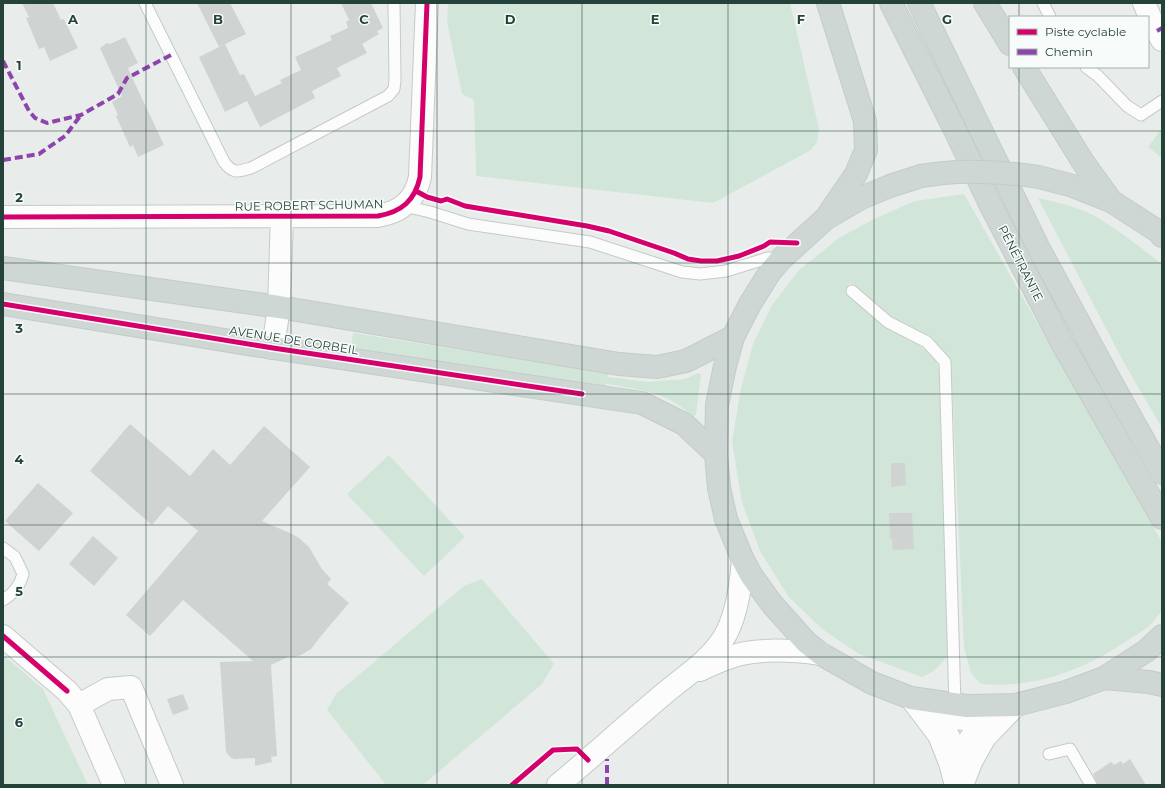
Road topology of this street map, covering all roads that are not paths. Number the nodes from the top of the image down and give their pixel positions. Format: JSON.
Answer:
{"nodes":[{"id":1,"x":145,"y":3,"type":"edge"},
{"id":2,"x":394,"y":3,"type":"edge"},
{"id":3,"x":427,"y":3,"type":"edge"},
{"id":4,"x":828,"y":3,"type":"edge"},
{"id":5,"x":891,"y":3,"type":"edge"},
{"id":6,"x":919,"y":3,"type":"edge"},
{"id":7,"x":985,"y":3,"type":"edge"},
{"id":8,"x":1043,"y":3,"type":"edge"},
{"id":9,"x":1144,"y":3,"type":"edge"},
{"id":10,"x":1050,"y":16,"type":"edge"},
{"id":11,"x":1162,"y":40,"type":"edge"},
{"id":12,"x":1009,"y":42,"type":"edge"},
{"id":13,"x":1025,"y":68,"type":"edge"},
{"id":14,"x":1087,"y":68,"type":"edge"},
{"id":15,"x":1162,"y":101,"type":"edge"},
{"id":16,"x":1111,"y":201,"type":"junction"},
{"id":17,"x":404,"y":206,"type":"junction"},
{"id":18,"x":3,"y":216,"type":"edge"},
{"id":19,"x":282,"y":216,"type":"junction"},
{"id":20,"x":825,"y":219,"type":"junction"},
{"id":21,"x":1161,"y":234,"type":"edge"},
{"id":22,"x":781,"y":259,"type":"junction"},
{"id":23,"x":3,"y":268,"type":"edge"},
{"id":24,"x":852,"y":291,"type":"dead end"},
{"id":25,"x":3,"y":304,"type":"edge"},
{"id":26,"x":279,"y":308,"type":"junction"},
{"id":27,"x":733,"y":337,"type":"junction"},
{"id":28,"x":273,"y":348,"type":"junction"},
{"id":29,"x":716,"y":454,"type":"junction"},
{"id":30,"x":1162,"y":473,"type":"edge"},
{"id":31,"x":1162,"y":518,"type":"edge"},
{"id":32,"x":3,"y":548,"type":"edge"},
{"id":33,"x":743,"y":560,"type":"junction"},
{"id":34,"x":3,"y":600,"type":"edge"},
{"id":35,"x":3,"y":636,"type":"edge"},
{"id":36,"x":1162,"y":636,"type":"edge"},
{"id":37,"x":821,"y":654,"type":"junction"},
{"id":38,"x":688,"y":676,"type":"junction"},
{"id":39,"x":1104,"y":678,"type":"junction"},
{"id":40,"x":1162,"y":685,"type":"edge"},
{"id":41,"x":911,"y":698,"type":"junction"},
{"id":42,"x":79,"y":705,"type":"junction"},
{"id":43,"x":955,"y":705,"type":"junction"},
{"id":44,"x":1016,"y":705,"type":"junction"},
{"id":45,"x":1049,"y":754,"type":"dead end"},
{"id":46,"x":114,"y":785,"type":"edge"},
{"id":47,"x":172,"y":785,"type":"edge"},
{"id":48,"x":558,"y":785,"type":"edge"},
{"id":49,"x":956,"y":785,"type":"edge"},
{"id":50,"x":962,"y":785,"type":"edge"},
{"id":51,"x":1091,"y":785,"type":"edge"}],
"edges":[{"from":1,"to":2,"type":"lane"},
{"from":3,"to":17,"type":"street","name":"RUE ROBERT SCHUMAN"},
{"from":4,"to":20,"type":"main road"},
{"from":5,"to":31,"type":"main road","name":"PÉNÉTRANTE"},
{"from":6,"to":30,"type":"main road","name":"PÉNÉTRANTE"},
{"from":7,"to":12,"type":"main road"},
{"from":8,"to":10,"type":"lane"},
{"from":9,"to":11,"type":"street"},
{"from":13,"to":16,"type":"main road"},
{"from":14,"to":15,"type":"lane"},
{"from":16,"to":20,"type":"main road","bridge":true},
{"from":16,"to":21,"type":"main road"},
{"from":17,"to":19,"type":"street","name":"RUE ROBERT SCHUMAN"},
{"from":17,"to":22,"type":"lane"},
{"from":18,"to":19,"type":"street","name":"RUE ROBERT SCHUMAN"},
{"from":19,"to":26,"type":"street","name":"RUE ROBERT SCHUMAN"},
{"from":20,"to":22,"type":"main road"},
{"from":22,"to":27,"type":"main road"},
{"from":23,"to":26,"type":"main road"},
{"from":24,"to":43,"type":"lane"},
{"from":25,"to":28,"type":"main road","name":"AVENUE DE CORBEIL"},
{"from":26,"to":27,"type":"main road"},
{"from":26,"to":28,"type":"street","name":"RUE ROBERT SCHUMAN"},
{"from":27,"to":29,"type":"main road"},
{"from":28,"to":29,"type":"main road","name":"AVENUE DE CORBEIL"},
{"from":29,"to":33,"type":"main road"},
{"from":32,"to":34,"type":"lane"},
{"from":33,"to":37,"type":"main road"},
{"from":33,"to":38,"type":"street"},
{"from":35,"to":42,"type":"street"},
{"from":36,"to":39,"type":"main road"},
{"from":37,"to":38,"type":"street"},
{"from":37,"to":41,"type":"main road"},
{"from":38,"to":48,"type":"street"},
{"from":39,"to":40,"type":"main road"},
{"from":39,"to":44,"type":"main road"},
{"from":41,"to":43,"type":"main road"},
{"from":41,"to":49,"type":"street"},
{"from":42,"to":46,"type":"street"},
{"from":42,"to":47,"type":"street"},
{"from":43,"to":44,"type":"main road"},
{"from":44,"to":50,"type":"street"},
{"from":45,"to":51,"type":"lane"}]}
